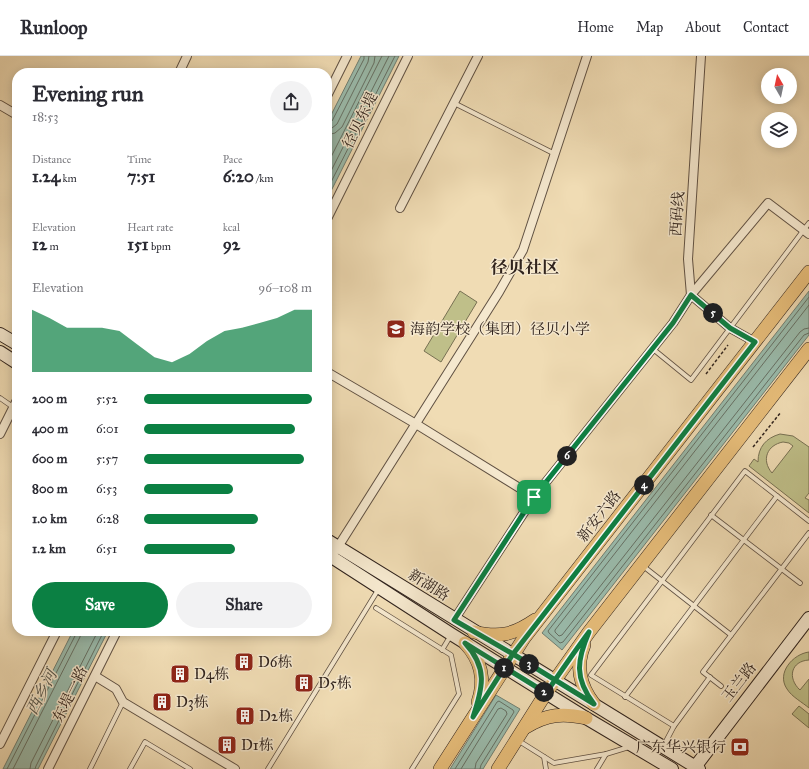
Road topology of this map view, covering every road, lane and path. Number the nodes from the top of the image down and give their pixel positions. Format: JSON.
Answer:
{"nodes":[{"id":1,"x":187,"y":56,"type":"edge"},
{"id":2,"x":347,"y":56,"type":"edge"},
{"id":3,"x":408,"y":56,"type":"edge"},
{"id":4,"x":478,"y":56,"type":"edge"},
{"id":5,"x":587,"y":56,"type":"edge"},
{"id":6,"x":701,"y":56,"type":"edge"},
{"id":7,"x":181,"y":68,"type":"edge"},
{"id":8,"x":332,"y":86,"type":"edge"},
{"id":9,"x":454,"y":103,"type":"junction"},
{"id":10,"x":0,"y":105,"type":"edge"},
{"id":11,"x":12,"y":112,"type":"edge"},
{"id":12,"x":555,"y":154,"type":"junction"},
{"id":13,"x":400,"y":208,"type":"dead end"},
{"id":14,"x":332,"y":209,"type":"edge"},
{"id":15,"x":809,"y":223,"type":"edge"},
{"id":16,"x":806,"y":232,"type":"edge"},
{"id":17,"x":809,"y":272,"type":"edge"},
{"id":18,"x":691,"y":295,"type":"junction"},
{"id":19,"x":730,"y":328,"type":"junction"},
{"id":20,"x":0,"y":334,"type":"edge"},
{"id":21,"x":12,"y":341,"type":"edge"},
{"id":22,"x":755,"y":342,"type":"junction"},
{"id":23,"x":728,"y":345,"type":"dead end"},
{"id":24,"x":653,"y":348,"type":"junction"},
{"id":25,"x":0,"y":352,"type":"edge"},
{"id":26,"x":807,"y":355,"type":"edge"},
{"id":27,"x":12,"y":360,"type":"edge"},
{"id":28,"x":706,"y":374,"type":"dead end"},
{"id":29,"x":332,"y":375,"type":"edge"},
{"id":30,"x":0,"y":398,"type":"edge"},
{"id":31,"x":12,"y":403,"type":"edge"},
{"id":32,"x":12,"y":410,"type":"edge"},
{"id":33,"x":781,"y":412,"type":"dead end"},
{"id":34,"x":416,"y":424,"type":"junction"},
{"id":35,"x":0,"y":434,"type":"edge"},
{"id":36,"x":753,"y":447,"type":"dead end"},
{"id":37,"x":777,"y":496,"type":"junction"},
{"id":38,"x":534,"y":497,"type":"junction"},
{"id":39,"x":711,"y":515,"type":"junction"},
{"id":40,"x":809,"y":521,"type":"edge"},
{"id":41,"x":809,"y":533,"type":"edge"},
{"id":42,"x":744,"y":540,"type":"junction"},
{"id":43,"x":332,"y":553,"type":"edge"},
{"id":44,"x":641,"y":565,"type":"junction"},
{"id":45,"x":782,"y":569,"type":"junction"},
{"id":46,"x":662,"y":581,"type":"junction"},
{"id":47,"x":800,"y":583,"type":"dead end"},
{"id":48,"x":379,"y":588,"type":"junction"},
{"id":49,"x":695,"y":606,"type":"junction"},
{"id":50,"x":376,"y":608,"type":"dead end"},
{"id":51,"x":543,"y":614,"type":"junction"},
{"id":52,"x":809,"y":618,"type":"edge"},
{"id":53,"x":454,"y":620,"type":"junction"},
{"id":54,"x":474,"y":632,"type":"junction"},
{"id":55,"x":589,"y":632,"type":"junction"},
{"id":56,"x":451,"y":634,"type":"junction"},
{"id":57,"x":732,"y":635,"type":"junction"},
{"id":58,"x":54,"y":636,"type":"edge"},
{"id":59,"x":115,"y":636,"type":"edge"},
{"id":60,"x":465,"y":643,"type":"junction"},
{"id":61,"x":442,"y":650,"type":"junction"},
{"id":62,"x":513,"y":654,"type":"junction"},
{"id":63,"x":504,"y":667,"type":"junction"},
{"id":64,"x":95,"y":676,"type":"junction"},
{"id":65,"x":710,"y":677,"type":"junction"},
{"id":66,"x":555,"y":680,"type":"junction"},
{"id":67,"x":721,"y":686,"type":"dead end"},
{"id":68,"x":546,"y":693,"type":"junction"},
{"id":69,"x":625,"y":697,"type":"junction"},
{"id":70,"x":123,"y":702,"type":"junction"},
{"id":71,"x":594,"y":704,"type":"junction"},
{"id":72,"x":473,"y":717,"type":"junction"},
{"id":73,"x":586,"y":718,"type":"junction"},
{"id":74,"x":674,"y":726,"type":"junction"},
{"id":75,"x":525,"y":728,"type":"junction"},
{"id":76,"x":516,"y":740,"type":"junction"},
{"id":77,"x":0,"y":744,"type":"edge"},
{"id":78,"x":633,"y":746,"type":"junction"},
{"id":79,"x":662,"y":747,"type":"junction"},
{"id":80,"x":606,"y":754,"type":"junction"},
{"id":81,"x":544,"y":757,"type":"junction"},
{"id":82,"x":697,"y":768,"type":"edge"},
{"id":83,"x":48,"y":769,"type":"edge"},
{"id":84,"x":90,"y":769,"type":"edge"},
{"id":85,"x":130,"y":769,"type":"edge"},
{"id":86,"x":190,"y":769,"type":"edge"},
{"id":87,"x":235,"y":769,"type":"edge"},
{"id":88,"x":268,"y":769,"type":"edge"},
{"id":89,"x":412,"y":769,"type":"edge"},
{"id":90,"x":440,"y":769,"type":"edge"},
{"id":91,"x":498,"y":769,"type":"edge"},
{"id":92,"x":546,"y":769,"type":"edge"},
{"id":93,"x":597,"y":769,"type":"edge"},
{"id":94,"x":672,"y":769,"type":"edge"}],
"edges":[{"from":1,"to":7,"type":"street"},
{"from":2,"to":8,"type":"street"},
{"from":3,"to":14,"type":"street","name":"径贝东堤"},
{"from":4,"to":9,"type":"street"},
{"from":5,"to":12,"type":"street"},
{"from":6,"to":18,"type":"street","name":"西码线"},
{"from":9,"to":12,"type":"lane"},
{"from":9,"to":13,"type":"street"},
{"from":10,"to":11,"type":"street"},
{"from":12,"to":34,"type":"street"},
{"from":15,"to":16,"type":"lane"},
{"from":16,"to":18,"type":"street"},
{"from":16,"to":19,"type":"lane"},
{"from":17,"to":22,"type":"main road","name":"新安六路"},
{"from":18,"to":19,"type":"street"},
{"from":18,"to":24,"type":"street"},
{"from":19,"to":22,"type":"street"},
{"from":19,"to":24,"type":"lane"},
{"from":20,"to":21,"type":"main road"},
{"from":22,"to":51,"type":"main road","name":"新安六路"},
{"from":23,"to":28,"type":"path"},
{"from":24,"to":38,"type":"street"},
{"from":25,"to":27,"type":"main road"},
{"from":26,"to":44,"type":"main road"},
{"from":29,"to":34,"type":"street"},
{"from":30,"to":31,"type":"lane"},
{"from":32,"to":35,"type":"street"},
{"from":33,"to":36,"type":"path"},
{"from":34,"to":38,"type":"street"},
{"from":34,"to":43,"type":"street"},
{"from":37,"to":39,"type":"lane"},
{"from":37,"to":40,"type":"lane"},
{"from":37,"to":42,"type":"lane"},
{"from":38,"to":53,"type":"street"},
{"from":39,"to":42,"type":"lane"},
{"from":39,"to":46,"type":"lane"},
{"from":41,"to":45,"type":"lane"},
{"from":42,"to":45,"type":"lane"},
{"from":42,"to":49,"type":"lane"},
{"from":43,"to":48,"type":"main road","name":"新湖路"},
{"from":43,"to":53,"type":"main road","name":"新湖路"},
{"from":44,"to":46,"type":"lane"},
{"from":44,"to":55,"type":"main road"},
{"from":45,"to":47,"type":"lane"},
{"from":45,"to":57,"type":"lane"},
{"from":46,"to":49,"type":"lane"},
{"from":46,"to":69,"type":"lane"},
{"from":48,"to":56,"type":"main road","name":"新湖路"},
{"from":48,"to":88,"type":"lane"},
{"from":49,"to":57,"type":"lane"},
{"from":49,"to":69,"type":"lane"},
{"from":50,"to":61,"type":"lane"},
{"from":51,"to":54,"type":"main road"},
{"from":51,"to":62,"type":"main road","name":"新安六路"},
{"from":52,"to":82,"type":"main road","name":"玉兰路"},
{"from":53,"to":54,"type":"main road","name":"新湖路"},
{"from":54,"to":62,"type":"main road","name":"新湖路"},
{"from":55,"to":66,"type":"main road"},
{"from":55,"to":71,"type":"main road"},
{"from":56,"to":60,"type":"main road","name":"新湖路"},
{"from":56,"to":61,"type":"lane"},
{"from":57,"to":65,"type":"lane"},
{"from":58,"to":77,"type":"street"},
{"from":59,"to":64,"type":"street","name":"东堤一路"},
{"from":60,"to":63,"type":"main road","name":"新湖路"},
{"from":60,"to":72,"type":"main road"},
{"from":61,"to":89,"type":"lane"},
{"from":62,"to":63,"type":"main road","name":"新安六路"},
{"from":62,"to":66,"type":"main road","name":"新湖路"},
{"from":63,"to":68,"type":"main road","name":"新湖路"},
{"from":63,"to":72,"type":"main road","name":"新安六路"},
{"from":64,"to":70,"type":"street"},
{"from":64,"to":83,"type":"street","name":"东堤一路"},
{"from":65,"to":67,"type":"lane"},
{"from":65,"to":74,"type":"lane"},
{"from":66,"to":68,"type":"main road"},
{"from":66,"to":71,"type":"main road","name":"新湖路"},
{"from":68,"to":73,"type":"main road","name":"新湖路"},
{"from":68,"to":75,"type":"main road"},
{"from":69,"to":74,"type":"lane"},
{"from":70,"to":84,"type":"lane"},
{"from":70,"to":87,"type":"street"},
{"from":71,"to":79,"type":"main road","name":"新湖路"},
{"from":72,"to":90,"type":"main road","name":"新安六路"},
{"from":73,"to":75,"type":"main road"},
{"from":73,"to":78,"type":"main road","name":"新湖路"},
{"from":74,"to":79,"type":"lane"},
{"from":75,"to":76,"type":"main road"},
{"from":76,"to":81,"type":"lane"},
{"from":76,"to":91,"type":"main road"},
{"from":78,"to":80,"type":"lane"},
{"from":78,"to":94,"type":"main road","name":"新湖路"},
{"from":79,"to":82,"type":"main road","name":"新湖路"},
{"from":80,"to":81,"type":"lane"},
{"from":80,"to":93,"type":"lane"},
{"from":81,"to":92,"type":"lane"},
{"from":85,"to":86,"type":"lane"}]}
